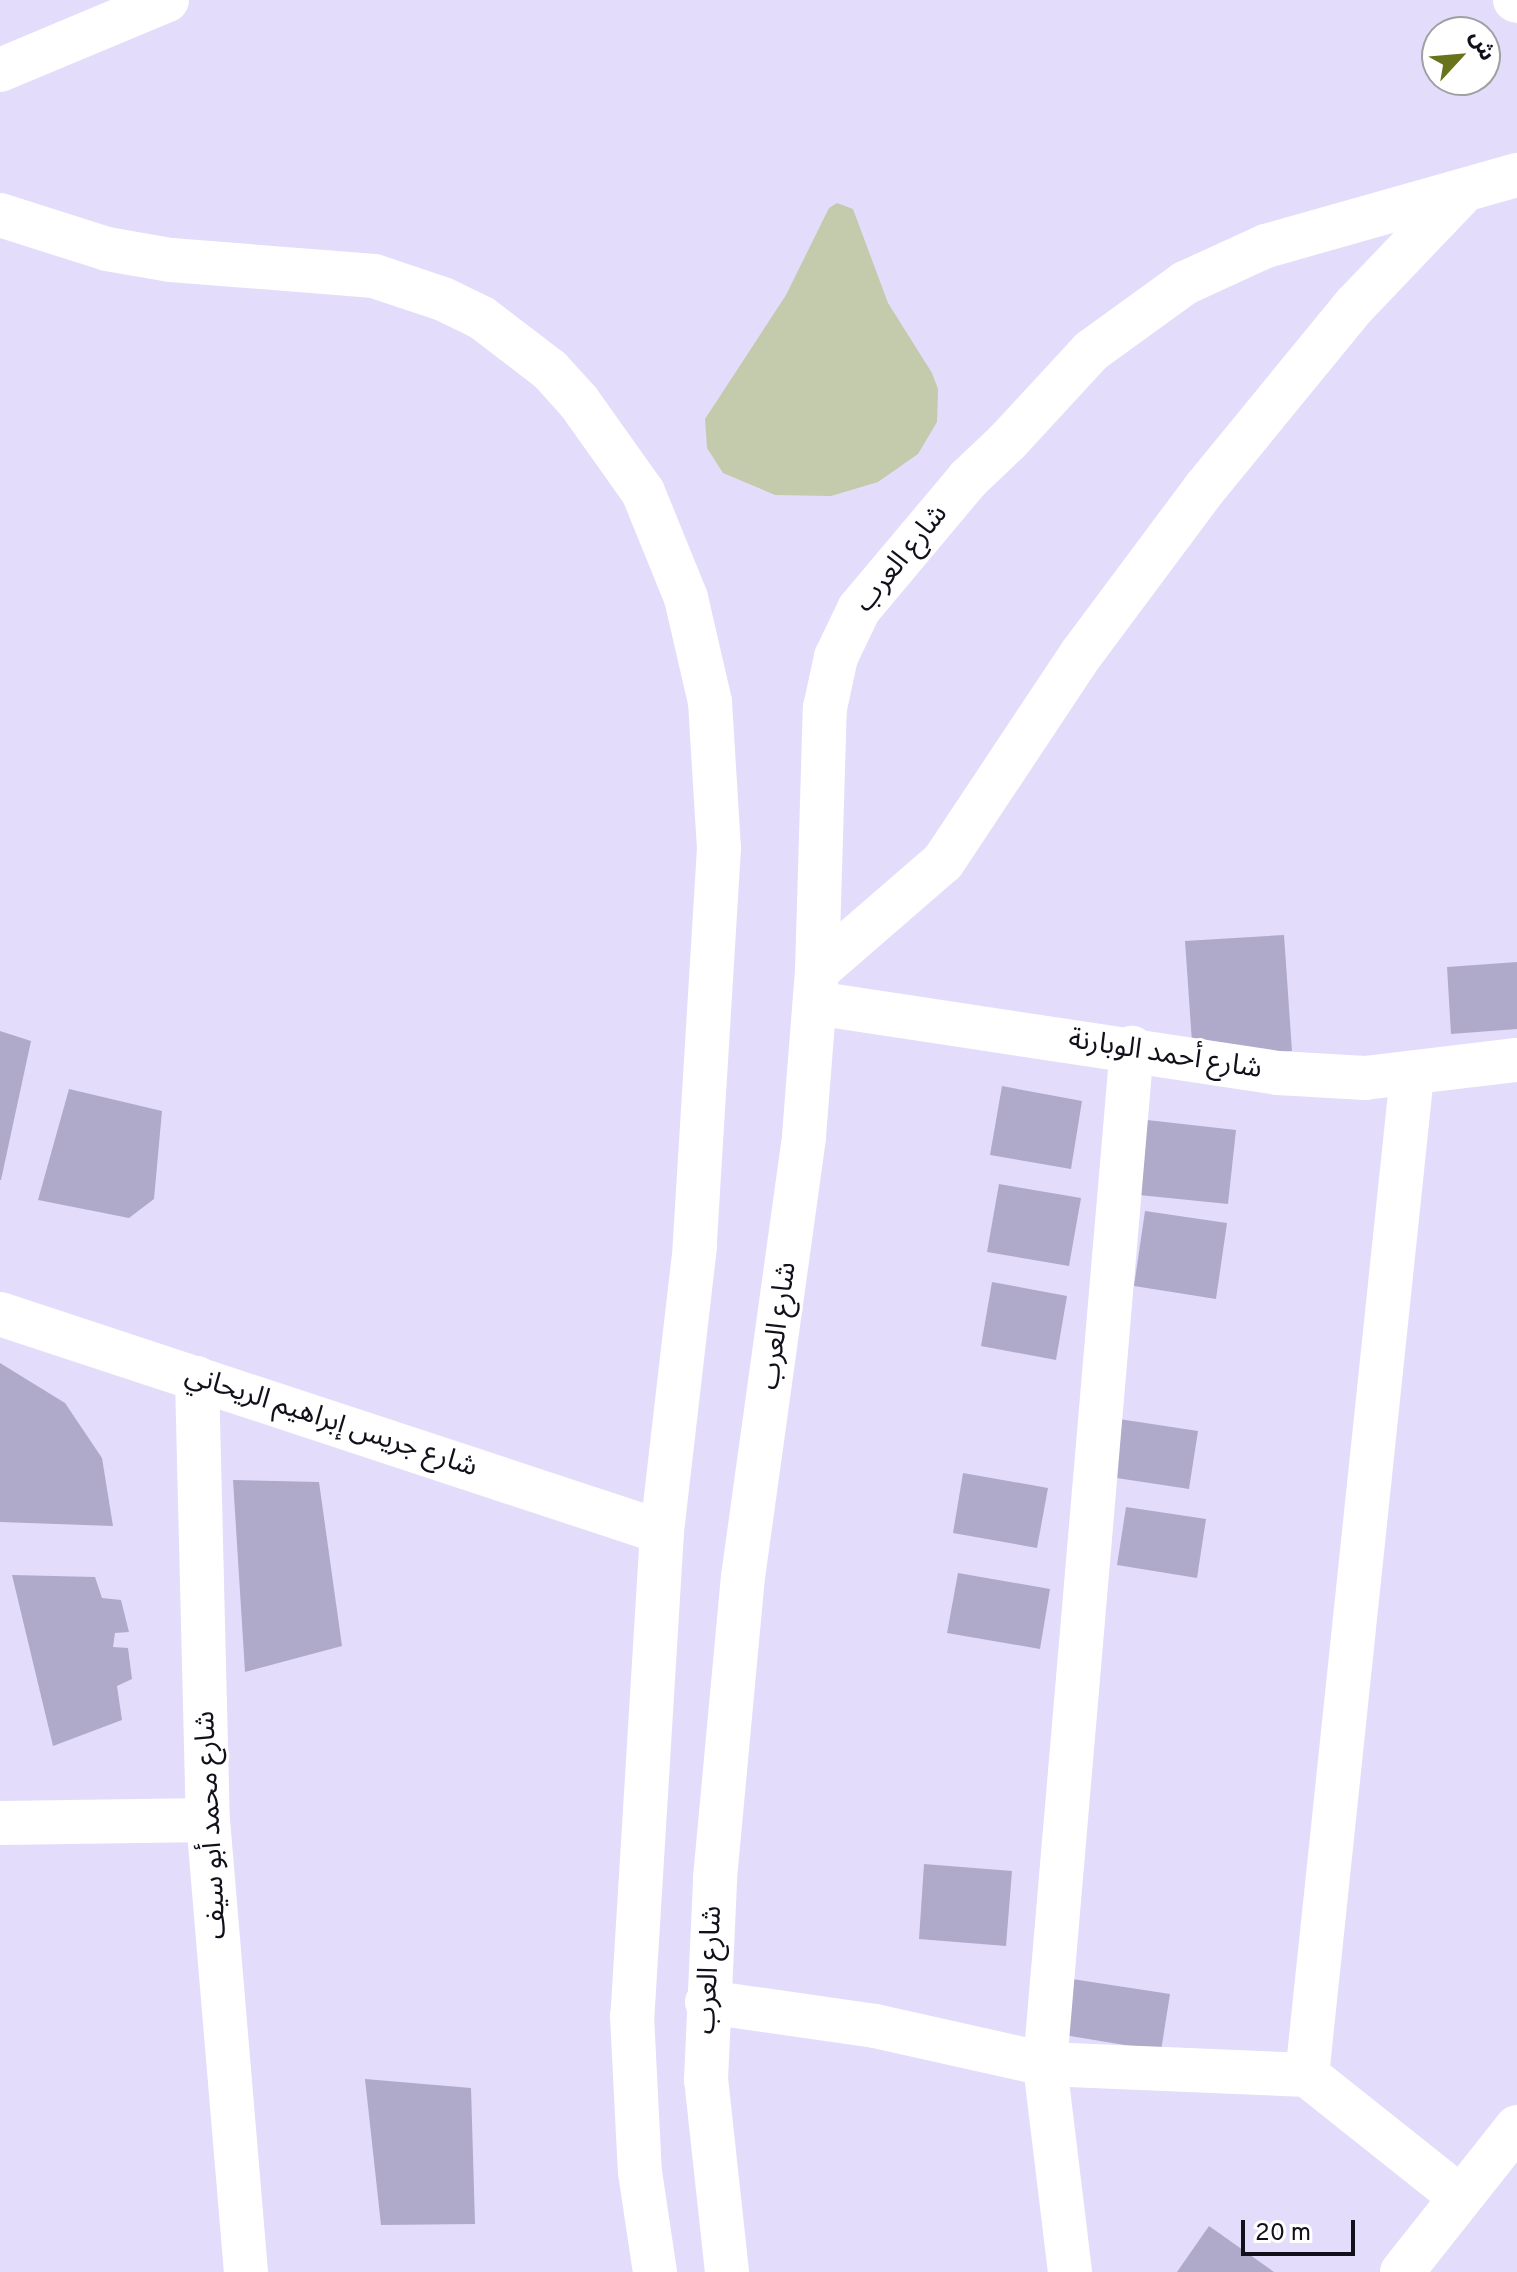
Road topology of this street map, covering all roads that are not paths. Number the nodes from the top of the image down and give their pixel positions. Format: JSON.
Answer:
{"nodes":[{"id":1,"x":167,"y":0,"type":"edge"},
{"id":2,"x":0,"y":70,"type":"edge"},
{"id":3,"x":1517,"y":175,"type":"edge"},
{"id":4,"x":1459,"y":196,"type":"junction"},
{"id":5,"x":0,"y":215,"type":"edge"},
{"id":6,"x":816,"y":987,"type":"junction"},
{"id":7,"x":1132,"y":1048,"type":"junction"},
{"id":8,"x":1517,"y":1060,"type":"edge"},
{"id":9,"x":1412,"y":1075,"type":"junction"},
{"id":10,"x":0,"y":1314,"type":"edge"},
{"id":11,"x":197,"y":1378,"type":"junction"},
{"id":12,"x":662,"y":1532,"type":"junction"},
{"id":13,"x":208,"y":1820,"type":"junction"},
{"id":14,"x":0,"y":1823,"type":"edge"},
{"id":15,"x":707,"y":2002,"type":"junction"},
{"id":16,"x":1045,"y":2064,"type":"junction"},
{"id":17,"x":1307,"y":2075,"type":"junction"},
{"id":18,"x":1517,"y":2127,"type":"edge"},
{"id":19,"x":1459,"y":2196,"type":"junction"},
{"id":20,"x":246,"y":2272,"type":"edge"},
{"id":21,"x":655,"y":2272,"type":"edge"},
{"id":22,"x":727,"y":2272,"type":"edge"},
{"id":23,"x":1070,"y":2272,"type":"edge"},
{"id":24,"x":1402,"y":2272,"type":"edge"}],
"edges":[{"from":1,"to":2,"type":"street"},
{"from":3,"to":4,"type":"street","name":"شارع العرب"},
{"from":4,"to":6,"type":"street"},
{"from":4,"to":6,"type":"street","name":"شارع العرب"},
{"from":5,"to":12,"type":"street"},
{"from":6,"to":7,"type":"street","name":"شارع أحمد الوبارنة"},
{"from":6,"to":15,"type":"street","name":"شارع العرب"},
{"from":7,"to":9,"type":"street","name":"شارع أحمد الوبارنة"},
{"from":7,"to":16,"type":"street"},
{"from":8,"to":9,"type":"street","name":"شارع أحمد الوبارنة"},
{"from":9,"to":17,"type":"street"},
{"from":10,"to":11,"type":"street","name":"شارع جريس إبراهيم الريحاني"},
{"from":11,"to":12,"type":"street","name":"شارع جريس إبراهيم الريحاني"},
{"from":11,"to":13,"type":"street","name":"شارع محمد أبو سيف"},
{"from":12,"to":21,"type":"street"},
{"from":13,"to":14,"type":"street"},
{"from":13,"to":20,"type":"street","name":"شارع محمد أبو سيف"},
{"from":15,"to":16,"type":"street"},
{"from":15,"to":22,"type":"street","name":"شارع العرب"},
{"from":16,"to":17,"type":"street"},
{"from":16,"to":23,"type":"street"},
{"from":17,"to":19,"type":"street"},
{"from":18,"to":19,"type":"street"},
{"from":19,"to":24,"type":"street"}]}
